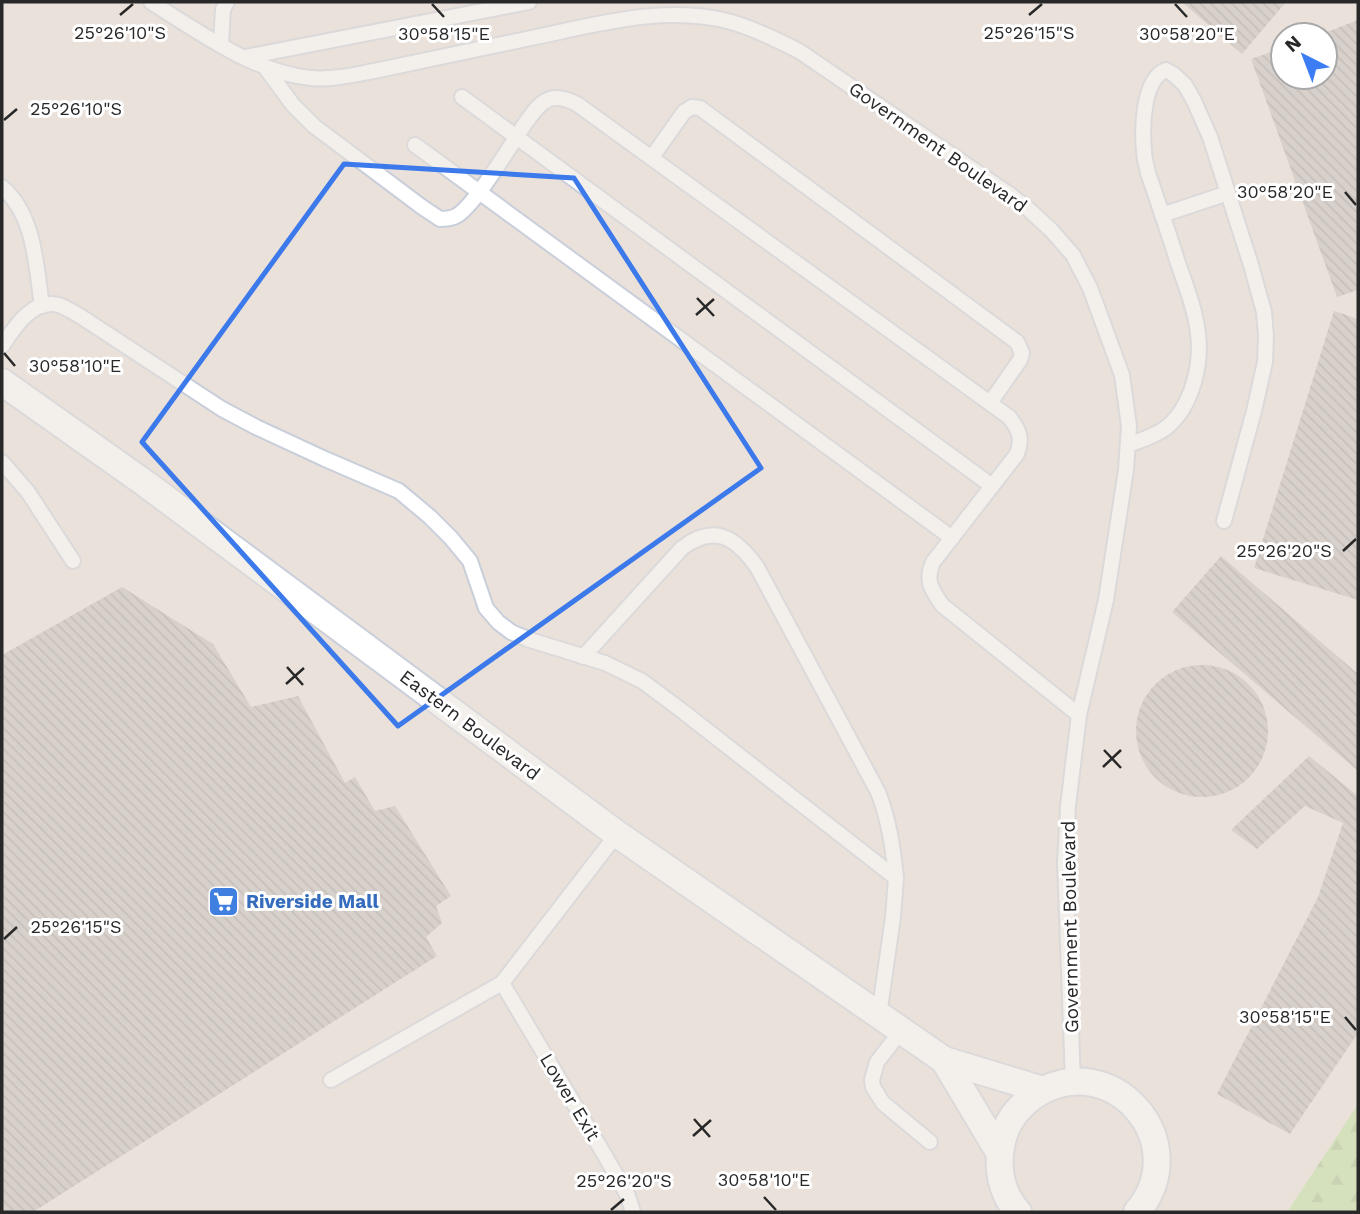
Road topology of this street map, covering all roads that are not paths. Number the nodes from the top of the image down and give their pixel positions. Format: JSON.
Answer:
{"nodes":[{"id":1,"x":151,"y":2,"type":"edge"},
{"id":2,"x":226,"y":2,"type":"edge"},
{"id":3,"x":529,"y":2,"type":"edge"},
{"id":4,"x":221,"y":45,"type":"junction"},
{"id":5,"x":245,"y":57,"type":"junction"},
{"id":6,"x":265,"y":67,"type":"junction"},
{"id":7,"x":461,"y":97,"type":"dead end"},
{"id":8,"x":516,"y":138,"type":"junction"},
{"id":9,"x":415,"y":145,"type":"dead end"},
{"id":10,"x":652,"y":157,"type":"junction"},
{"id":11,"x":2,"y":187,"type":"edge"},
{"id":12,"x":479,"y":192,"type":"junction"},
{"id":13,"x":1228,"y":193,"type":"junction"},
{"id":14,"x":1162,"y":215,"type":"junction"},
{"id":15,"x":42,"y":306,"type":"junction"},
{"id":16,"x":2,"y":346,"type":"edge"},
{"id":17,"x":2,"y":382,"type":"edge"},
{"id":18,"x":990,"y":403,"type":"junction"},
{"id":19,"x":1128,"y":445,"type":"junction"},
{"id":20,"x":2,"y":462,"type":"edge"},
{"id":21,"x":992,"y":486,"type":"junction"},
{"id":22,"x":1224,"y":521,"type":"dead end"},
{"id":23,"x":952,"y":538,"type":"junction"},
{"id":24,"x":73,"y":561,"type":"dead end"},
{"id":25,"x":583,"y":657,"type":"junction"},
{"id":26,"x":1079,"y":715,"type":"junction"},
{"id":27,"x":617,"y":834,"type":"junction"},
{"id":28,"x":896,"y":877,"type":"junction"},
{"id":29,"x":502,"y":983,"type":"junction"},
{"id":30,"x":879,"y":1015,"type":"junction"},
{"id":31,"x":901,"y":1031,"type":"junction"},
{"id":32,"x":944,"y":1060,"type":"junction"},
{"id":33,"x":331,"y":1080,"type":"dead end"},
{"id":34,"x":1073,"y":1082,"type":"junction"},
{"id":35,"x":1044,"y":1090,"type":"junction"},
{"id":36,"x":930,"y":1142,"type":"dead end"},
{"id":37,"x":999,"y":1152,"type":"junction"},
{"id":38,"x":1013,"y":1210,"type":"edge"},
{"id":39,"x":633,"y":1212,"type":"edge"},
{"id":40,"x":1137,"y":1212,"type":"edge"}],
"edges":[{"from":1,"to":4,"type":"lane","name":"Government Boulevard"},
{"from":2,"to":4,"type":"lane"},
{"from":3,"to":5,"type":"lane"},
{"from":4,"to":5,"type":"lane","name":"Government Boulevard"},
{"from":5,"to":6,"type":"lane","name":"Government Boulevard"},
{"from":6,"to":12,"type":"lane"},
{"from":6,"to":19,"type":"lane","name":"Government Boulevard"},
{"from":7,"to":8,"type":"lane"},
{"from":8,"to":10,"type":"lane"},
{"from":8,"to":12,"type":"lane"},
{"from":8,"to":21,"type":"lane"},
{"from":9,"to":12,"type":"lane"},
{"from":10,"to":18,"type":"lane"},
{"from":10,"to":18,"type":"lane"},
{"from":11,"to":15,"type":"lane"},
{"from":12,"to":23,"type":"lane"},
{"from":13,"to":14,"type":"lane"},
{"from":13,"to":14,"type":"lane"},
{"from":13,"to":22,"type":"lane"},
{"from":14,"to":19,"type":"lane"},
{"from":15,"to":16,"type":"lane"},
{"from":15,"to":25,"type":"lane"},
{"from":17,"to":27,"type":"street","name":"Eastern Boulevard"},
{"from":18,"to":21,"type":"lane"},
{"from":19,"to":26,"type":"lane","name":"Government Boulevard"},
{"from":20,"to":24,"type":"lane"},
{"from":21,"to":23,"type":"lane"},
{"from":23,"to":26,"type":"lane"},
{"from":25,"to":28,"type":"lane"},
{"from":25,"to":28,"type":"lane"},
{"from":26,"to":34,"type":"lane","name":"Government Boulevard"},
{"from":27,"to":29,"type":"lane"},
{"from":27,"to":30,"type":"street","name":"Eastern Boulevard"},
{"from":28,"to":30,"type":"lane"},
{"from":29,"to":33,"type":"lane"},
{"from":29,"to":39,"type":"lane","name":"Lower Exit"},
{"from":30,"to":31,"type":"street","name":"Eastern Boulevard"},
{"from":31,"to":32,"type":"street","name":"Eastern Boulevard"},
{"from":31,"to":36,"type":"lane"},
{"from":32,"to":35,"type":"street","name":"Eastern Boulevard"},
{"from":32,"to":37,"type":"street","name":"Eastern Boulevard"},
{"from":34,"to":35,"type":"street"},
{"from":34,"to":40,"type":"street"},
{"from":35,"to":37,"type":"street"},
{"from":37,"to":38,"type":"street"}]}
